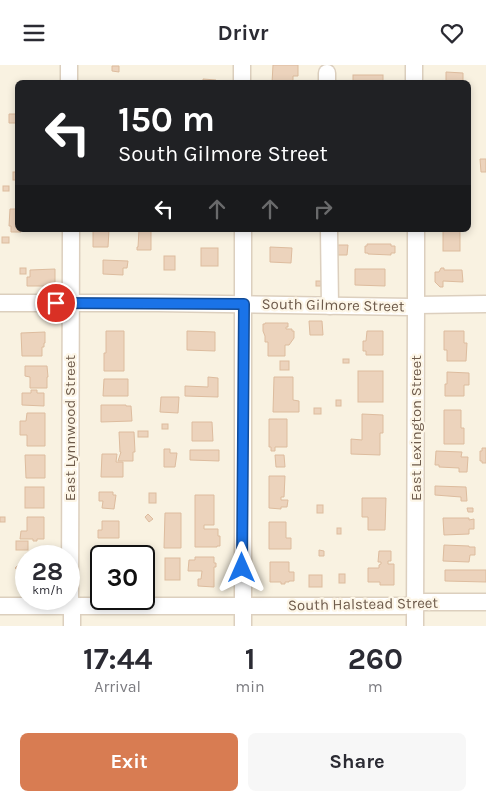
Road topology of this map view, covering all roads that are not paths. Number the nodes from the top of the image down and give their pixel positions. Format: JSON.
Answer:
{"nodes":[{"id":1,"x":69,"y":65,"type":"edge"},
{"id":2,"x":242,"y":65,"type":"edge"},
{"id":3,"x":414,"y":65,"type":"edge"},
{"id":4,"x":70,"y":80,"type":"edge"},
{"id":5,"x":242,"y":80,"type":"edge"},
{"id":6,"x":414,"y":80,"type":"edge"},
{"id":7,"x":71,"y":232,"type":"edge"},
{"id":8,"x":243,"y":232,"type":"edge"},
{"id":9,"x":329,"y":232,"type":"edge"},
{"id":10,"x":416,"y":232,"type":"edge"},
{"id":11,"x":0,"y":303,"type":"edge"},
{"id":12,"x":72,"y":303,"type":"junction"},
{"id":13,"x":244,"y":304,"type":"junction"},
{"id":14,"x":486,"y":304,"type":"edge"},
{"id":15,"x":416,"y":305,"type":"junction"},
{"id":16,"x":330,"y":306,"type":"junction"},
{"id":17,"x":70,"y":545,"type":"edge"},
{"id":18,"x":486,"y":602,"type":"edge"},
{"id":19,"x":414,"y":604,"type":"junction"},
{"id":20,"x":0,"y":606,"type":"edge"},
{"id":21,"x":15,"y":606,"type":"edge"},
{"id":22,"x":242,"y":606,"type":"junction"},
{"id":23,"x":80,"y":607,"type":"edge"},
{"id":24,"x":72,"y":610,"type":"edge"},
{"id":25,"x":72,"y":626,"type":"edge"},
{"id":26,"x":242,"y":626,"type":"edge"},
{"id":27,"x":414,"y":626,"type":"edge"}],
"edges":[{"from":1,"to":4,"type":"street"},
{"from":2,"to":5,"type":"street"},
{"from":3,"to":6,"type":"street"},
{"from":7,"to":12,"type":"street","name":"East Lynnwood Street"},
{"from":8,"to":13,"type":"street"},
{"from":9,"to":16,"type":"street"},
{"from":10,"to":15,"type":"street","name":"East Lexington Street"},
{"from":11,"to":12,"type":"street","name":"South Gilmore Street"},
{"from":12,"to":13,"type":"street","name":"South Gilmore Street"},
{"from":12,"to":17,"type":"street","name":"East Lynnwood Street"},
{"from":13,"to":16,"type":"street","name":"South Gilmore Street"},
{"from":13,"to":22,"type":"street"},
{"from":14,"to":15,"type":"street","name":"South Gilmore Street"},
{"from":15,"to":16,"type":"street","name":"South Gilmore Street"},
{"from":15,"to":19,"type":"street","name":"East Lexington Street"},
{"from":18,"to":19,"type":"street","name":"South Halstead Street"},
{"from":19,"to":22,"type":"street","name":"South Halstead Street"},
{"from":19,"to":27,"type":"street","name":"East Lexington Street"},
{"from":20,"to":21,"type":"street","name":"South Halstead Street"},
{"from":22,"to":23,"type":"street","name":"South Halstead Street"},
{"from":22,"to":26,"type":"street"},
{"from":24,"to":25,"type":"street","name":"East Lynnwood Street"}]}
